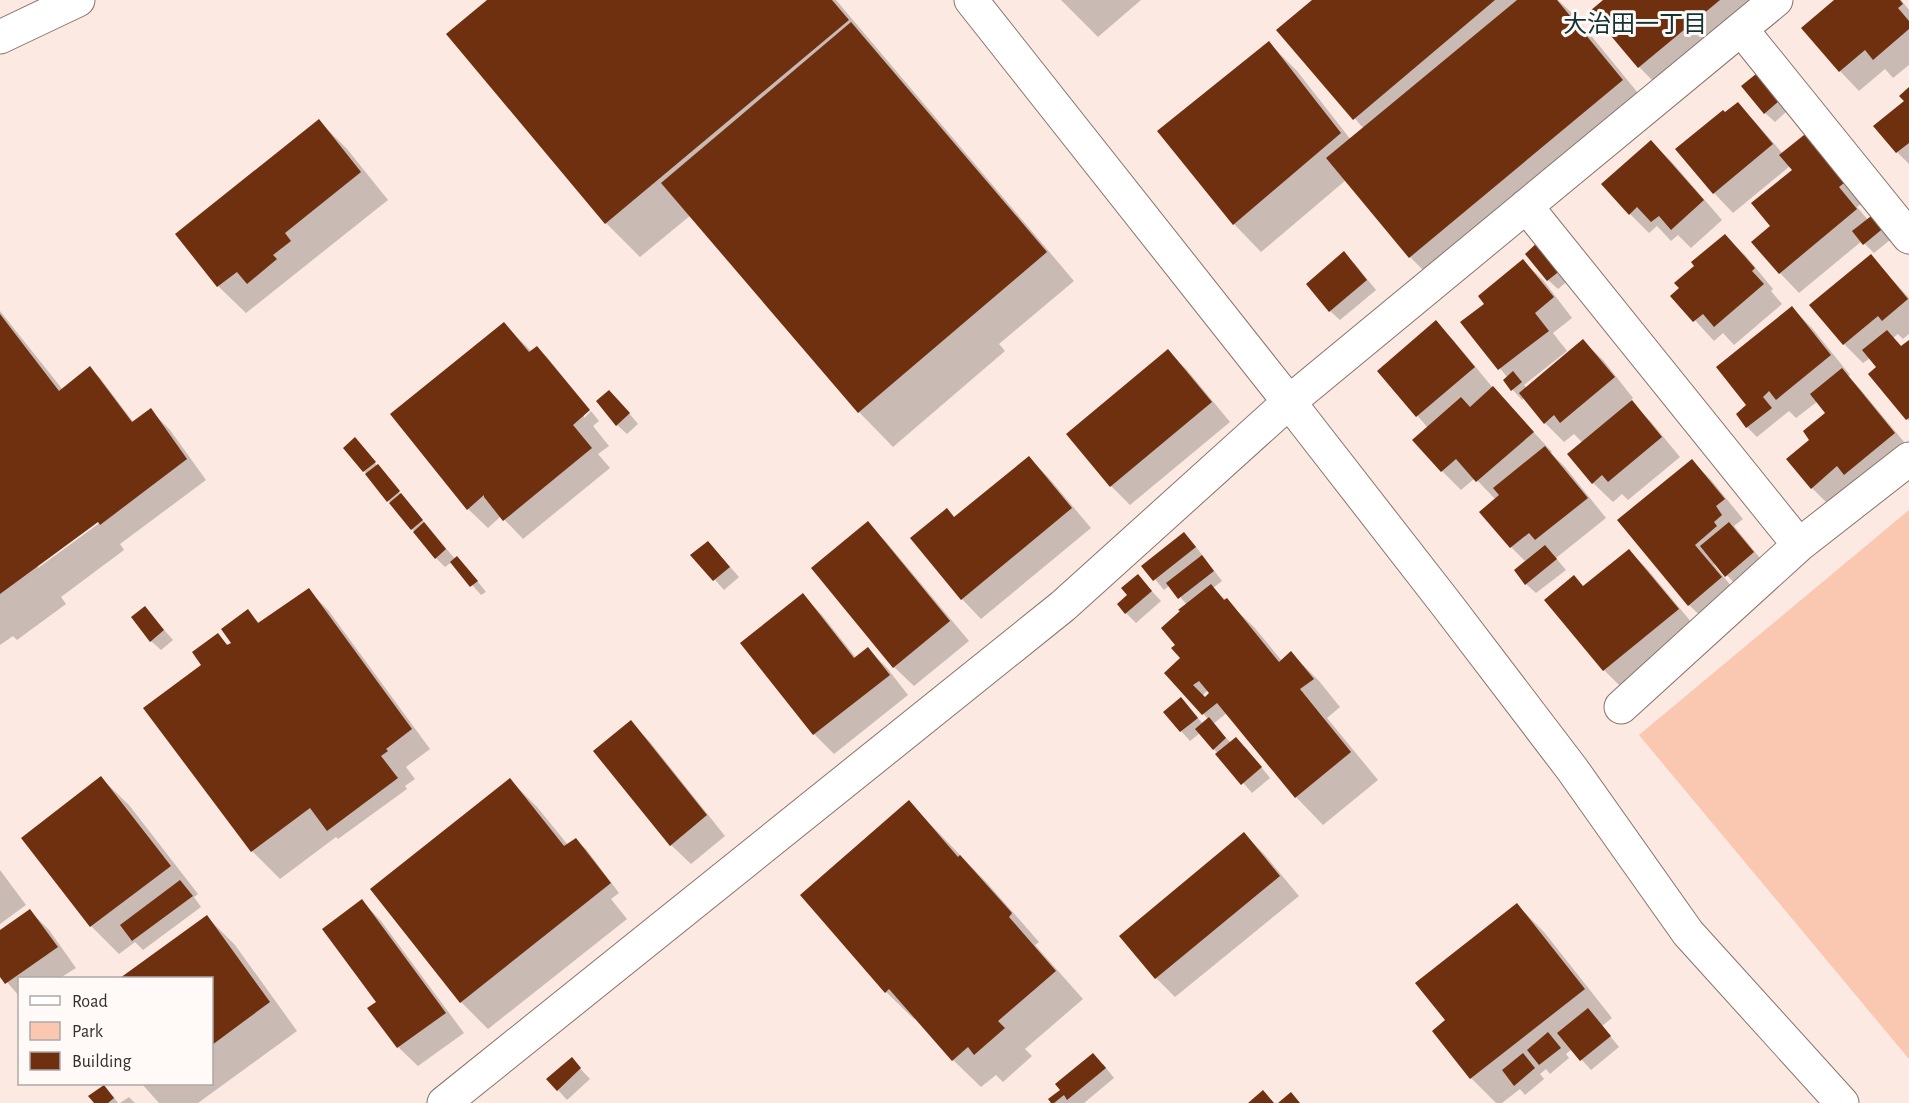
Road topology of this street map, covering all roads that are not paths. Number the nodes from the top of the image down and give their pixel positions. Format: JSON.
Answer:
{"nodes":[{"id":1,"x":78,"y":0,"type":"edge"},
{"id":2,"x":971,"y":0,"type":"edge"},
{"id":3,"x":1776,"y":0,"type":"edge"},
{"id":4,"x":1741,"y":29,"type":"junction"},
{"id":5,"x":0,"y":37,"type":"edge"},
{"id":6,"x":1526,"y":206,"type":"junction"},
{"id":7,"x":1909,"y":237,"type":"edge"},
{"id":8,"x":1289,"y":402,"type":"junction"},
{"id":9,"x":1909,"y":459,"type":"edge"},
{"id":10,"x":1799,"y":545,"type":"junction"},
{"id":11,"x":1621,"y":707,"type":"dead end"},
{"id":12,"x":444,"y":1103,"type":"edge"},
{"id":13,"x":1842,"y":1103,"type":"edge"}],
"edges":[{"from":1,"to":5,"type":"main road"},
{"from":2,"to":8,"type":"main road"},
{"from":3,"to":4,"type":"main road"},
{"from":4,"to":6,"type":"main road"},
{"from":4,"to":7,"type":"main road"},
{"from":6,"to":8,"type":"main road"},
{"from":6,"to":10,"type":"main road"},
{"from":8,"to":12,"type":"main road"},
{"from":8,"to":13,"type":"main road"},
{"from":9,"to":10,"type":"main road"},
{"from":10,"to":11,"type":"main road"}]}
